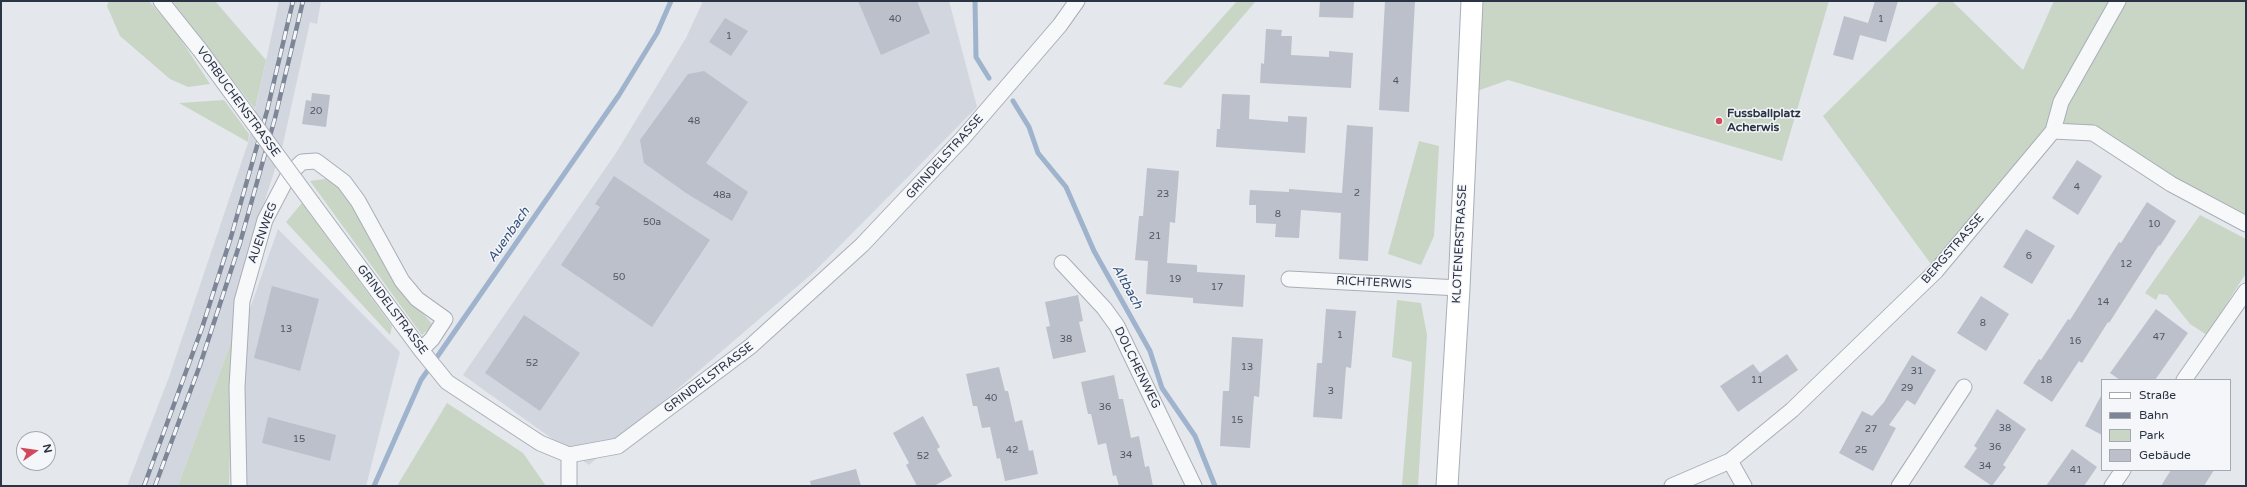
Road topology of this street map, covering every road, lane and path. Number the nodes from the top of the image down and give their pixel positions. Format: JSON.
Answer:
{"nodes":[{"id":1,"x":161,"y":1,"type":"edge"},
{"id":2,"x":1077,"y":1,"type":"edge"},
{"id":3,"x":1472,"y":1,"type":"edge"},
{"id":4,"x":2118,"y":1,"type":"edge"},
{"id":5,"x":2053,"y":131,"type":"junction"},
{"id":6,"x":313,"y":204,"type":"joint"},
{"id":7,"x":2246,"y":224,"type":"edge"},
{"id":8,"x":1062,"y":263,"type":"dead end"},
{"id":9,"x":1289,"y":279,"type":"dead end"},
{"id":10,"x":1459,"y":288,"type":"junction"},
{"id":11,"x":2246,"y":291,"type":"edge"},
{"id":12,"x":425,"y":354,"type":"junction"},
{"id":13,"x":2185,"y":379,"type":"edge"},
{"id":14,"x":1964,"y":387,"type":"dead end"},
{"id":15,"x":569,"y":454,"type":"junction"},
{"id":16,"x":1730,"y":461,"type":"junction"},
{"id":17,"x":2122,"y":471,"type":"edge"},
{"id":18,"x":239,"y":486,"type":"edge"},
{"id":19,"x":569,"y":486,"type":"edge"},
{"id":20,"x":1194,"y":486,"type":"edge"},
{"id":21,"x":1447,"y":486,"type":"edge"},
{"id":22,"x":1672,"y":486,"type":"edge"},
{"id":23,"x":1744,"y":486,"type":"edge"},
{"id":24,"x":1899,"y":486,"type":"edge"},
{"id":25,"x":2112,"y":486,"type":"edge"}],
"edges":[{"from":1,"to":6,"type":"street","name":"VORBUCHENSTRASSE","bridge":true},
{"from":2,"to":15,"type":"street","name":"GRINDELSTRASSE"},
{"from":3,"to":10,"type":"main road","name":"KLOTENERSTRASSE"},
{"from":4,"to":5,"type":"street"},
{"from":5,"to":7,"type":"street"},
{"from":5,"to":16,"type":"street","name":"BERGSTRASSE"},
{"from":6,"to":12,"type":"street","name":"GRINDELSTRASSE"},
{"from":8,"to":20,"type":"street","name":"DOLCHENWEG"},
{"from":9,"to":10,"type":"street","name":"RICHTERWIS"},
{"from":10,"to":21,"type":"main road","name":"KLOTENERSTRASSE"},
{"from":11,"to":13,"type":"street"},
{"from":12,"to":15,"type":"street","name":"GRINDELSTRASSE"},
{"from":12,"to":18,"type":"street","name":"AUENWEG"},
{"from":14,"to":24,"type":"street"},
{"from":15,"to":19,"type":"street"},
{"from":16,"to":22,"type":"street","name":"BERGSTRASSE"},
{"from":16,"to":23,"type":"street"},
{"from":17,"to":25,"type":"street"}]}
